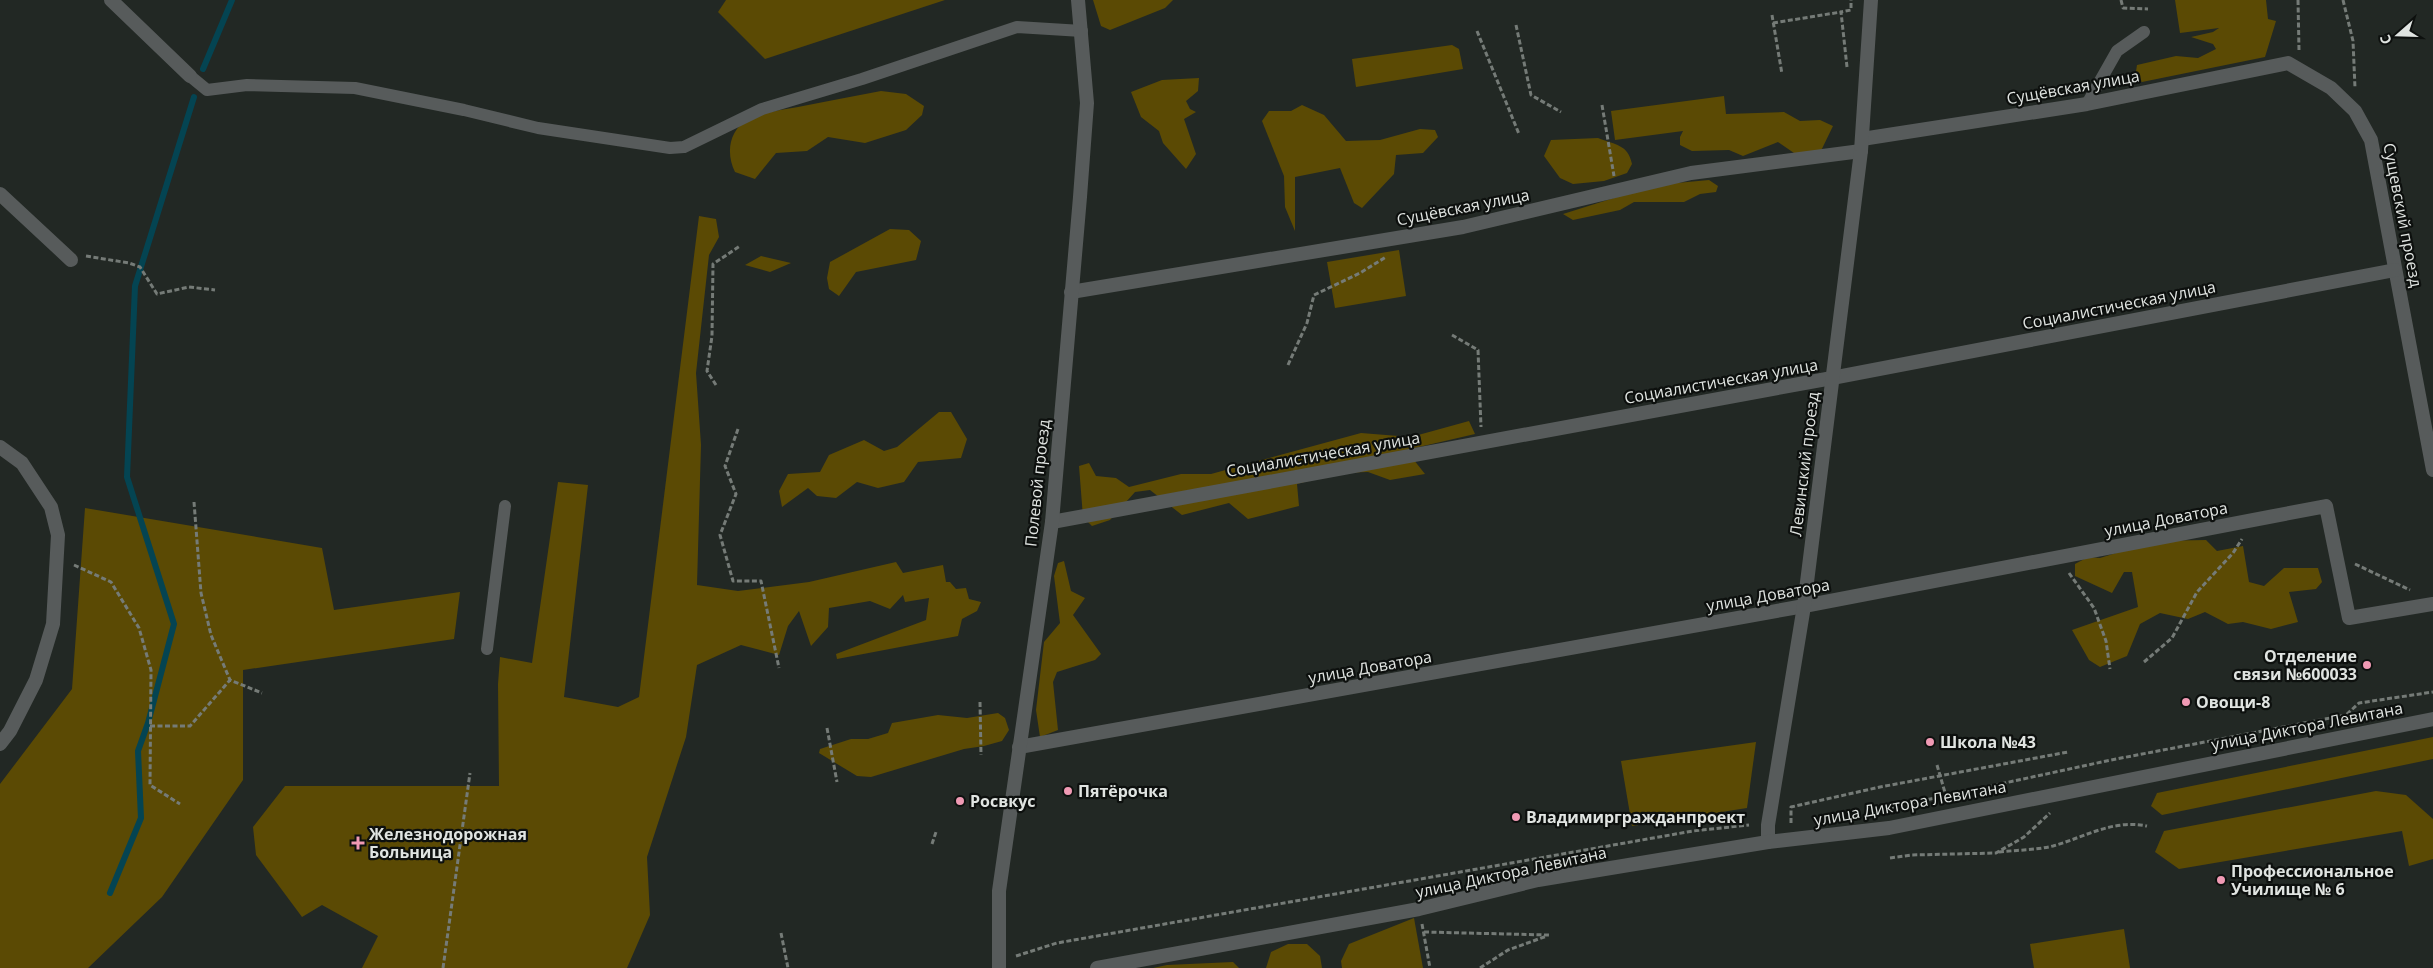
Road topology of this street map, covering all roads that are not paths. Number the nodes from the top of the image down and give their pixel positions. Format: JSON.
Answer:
{"nodes":[{"id":1,"x":110,"y":0,"type":"edge"},
{"id":2,"x":1078,"y":0,"type":"edge"},
{"id":3,"x":1872,"y":0,"type":"edge"},
{"id":4,"x":1082,"y":32,"type":"junction"},
{"id":5,"x":2144,"y":32,"type":"dead end"},
{"id":6,"x":2288,"y":63,"type":"joint"},
{"id":7,"x":190,"y":76,"type":"joint"},
{"id":8,"x":2087,"y":104,"type":"junction"},
{"id":9,"x":1862,"y":145,"type":"junction"},
{"id":10,"x":0,"y":194,"type":"edge"},
{"id":11,"x":71,"y":260,"type":"road end"},
{"id":12,"x":2395,"y":270,"type":"junction"},
{"id":13,"x":1071,"y":292,"type":"junction"},
{"id":14,"x":1832,"y":378,"type":"junction"},
{"id":15,"x":0,"y":447,"type":"edge"},
{"id":16,"x":2433,"y":470,"type":"edge"},
{"id":17,"x":505,"y":506,"type":"dead end"},
{"id":18,"x":1052,"y":522,"type":"junction"},
{"id":19,"x":2429,"y":604,"type":"edge"},
{"id":20,"x":1804,"y":606,"type":"junction"},
{"id":21,"x":488,"y":649,"type":"dead end"},
{"id":22,"x":2433,"y":719,"type":"edge"},
{"id":23,"x":0,"y":744,"type":"edge"},
{"id":24,"x":1020,"y":747,"type":"junction"},
{"id":25,"x":1768,"y":842,"type":"junction"},
{"id":26,"x":999,"y":964,"type":"edge"},
{"id":27,"x":1097,"y":968,"type":"edge"}],
"edges":[{"from":1,"to":7,"type":"street"},
{"from":2,"to":4,"type":"street","name":"Полевой проезд"},
{"from":3,"to":9,"type":"street","name":"Левинский проезд"},
{"from":4,"to":7,"type":"lane"},
{"from":4,"to":13,"type":"street","name":"Полевой проезд"},
{"from":5,"to":8,"type":"lane"},
{"from":6,"to":8,"type":"street","name":"Сущёвская улица"},
{"from":6,"to":12,"type":"street","name":"Сущевский проезд"},
{"from":8,"to":9,"type":"street","name":"Сущёвская улица"},
{"from":9,"to":13,"type":"street","name":"Сущёвская улица"},
{"from":9,"to":14,"type":"street","name":"Левинский проезд"},
{"from":10,"to":11,"type":"street"},
{"from":12,"to":14,"type":"street","name":"Социалистическая улица"},
{"from":12,"to":16,"type":"street","name":"Сущевский проезд"},
{"from":13,"to":18,"type":"street","name":"Полевой проезд"},
{"from":14,"to":18,"type":"street","name":"Социалистическая улица"},
{"from":14,"to":20,"type":"street","name":"Левинский проезд"},
{"from":15,"to":23,"type":"street"},
{"from":17,"to":21,"type":"lane"},
{"from":18,"to":24,"type":"street","name":"Полевой проезд"},
{"from":19,"to":20,"type":"street","name":"улица Доватора"},
{"from":20,"to":24,"type":"street","name":"улица Доватора"},
{"from":20,"to":25,"type":"street","name":"Левинский проезд"},
{"from":22,"to":25,"type":"street","name":"улица Диктора Левитана"},
{"from":24,"to":26,"type":"street","name":"Полевой проезд"},
{"from":25,"to":27,"type":"street","name":"улица Диктора Левитана"}]}
